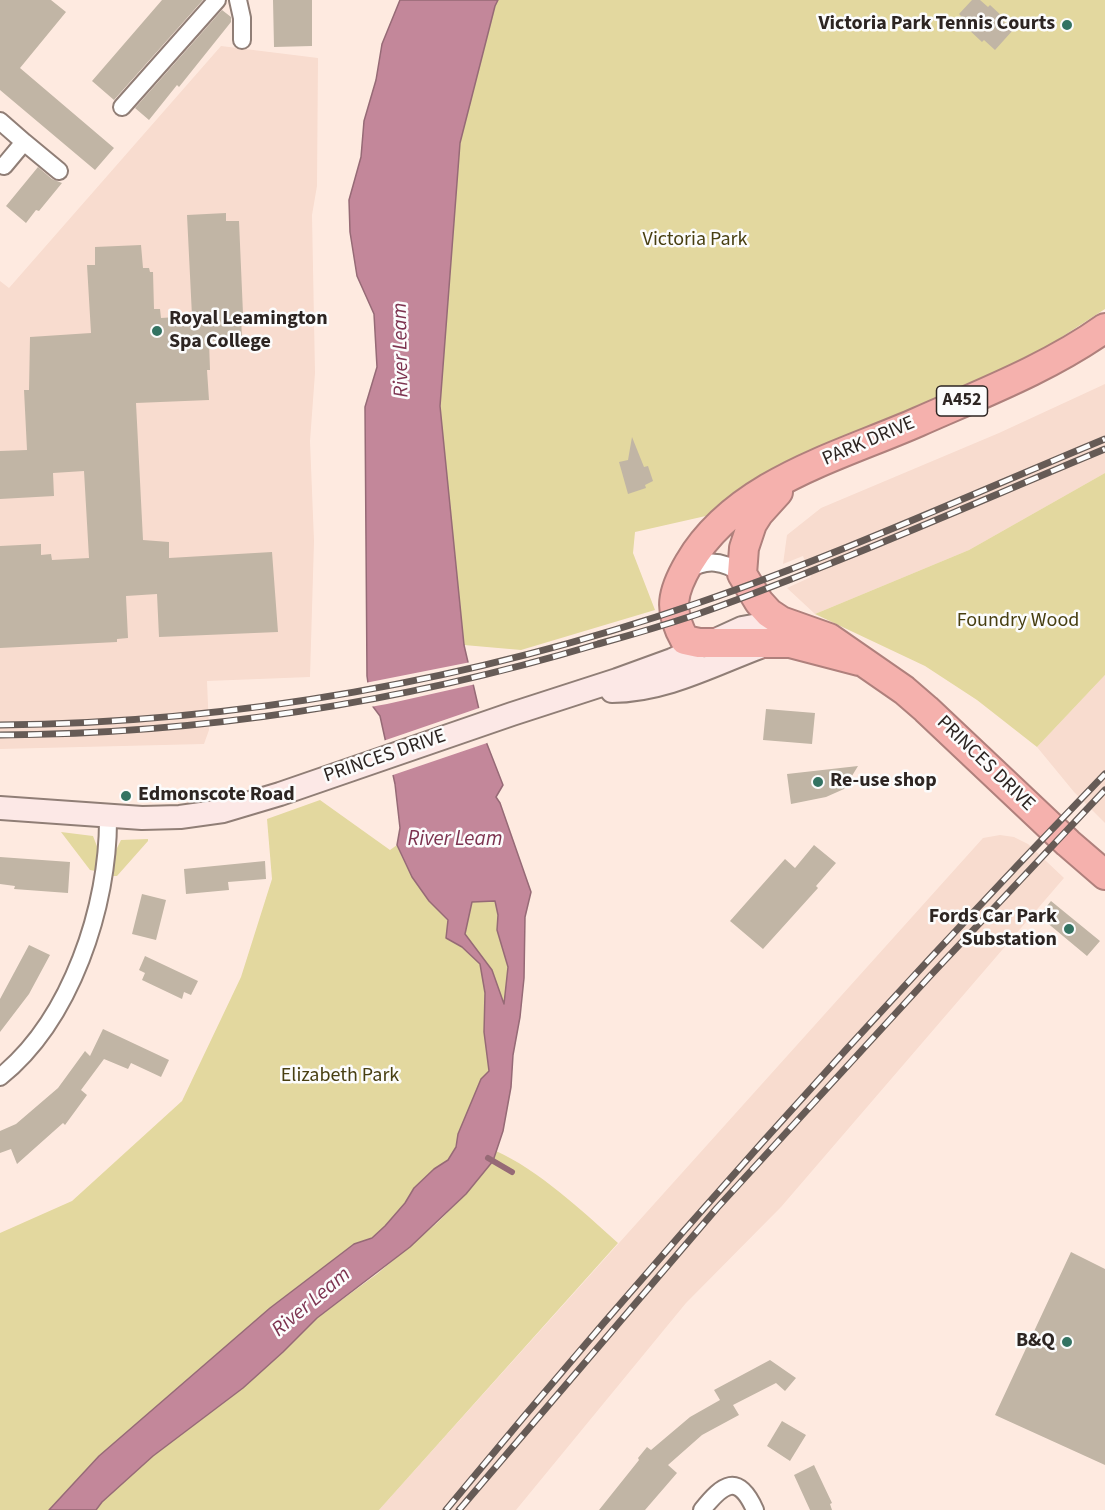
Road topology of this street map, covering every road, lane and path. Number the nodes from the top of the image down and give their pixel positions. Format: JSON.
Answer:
{"nodes":[{"id":1,"x":217,"y":0,"type":"edge"},
{"id":2,"x":238,"y":0,"type":"edge"},
{"id":3,"x":242,"y":40,"type":"dead end"},
{"id":4,"x":122,"y":107,"type":"dead end"},
{"id":5,"x":0,"y":121,"type":"edge"},
{"id":6,"x":24,"y":142,"type":"junction"},
{"id":7,"x":4,"y":166,"type":"dead end"},
{"id":8,"x":59,"y":171,"type":"dead end"},
{"id":9,"x":1105,"y":328,"type":"edge"},
{"id":10,"x":794,"y":476,"type":"junction"},
{"id":11,"x":683,"y":573,"type":"junction"},
{"id":12,"x":742,"y":574,"type":"junction"},
{"id":13,"x":776,"y":632,"type":"junction"},
{"id":14,"x":695,"y":645,"type":"junction"},
{"id":15,"x":589,"y":690,"type":"junction"},
{"id":16,"x":0,"y":808,"type":"edge"},
{"id":17,"x":108,"y":817,"type":"junction"},
{"id":18,"x":1105,"y":875,"type":"edge"},
{"id":19,"x":0,"y":1077,"type":"edge"},
{"id":20,"x":702,"y":1510,"type":"edge"},
{"id":21,"x":755,"y":1510,"type":"edge"}],
"edges":[{"from":1,"to":4,"type":"street"},
{"from":2,"to":3,"type":"street"},
{"from":5,"to":6,"type":"street"},
{"from":6,"to":7,"type":"street"},
{"from":6,"to":8,"type":"street"},
{"from":9,"to":10,"type":"highway","name":"PARK DRIVE","number":"A452"},
{"from":10,"to":11,"type":"highway","name":"PARK DRIVE","number":"A452"},
{"from":10,"to":12,"type":"highway","name":"PARK DRIVE","number":"A452"},
{"from":11,"to":12,"type":"street"},
{"from":11,"to":14,"type":"highway","name":"PARK DRIVE","number":"A452"},
{"from":12,"to":13,"type":"highway"},
{"from":13,"to":14,"type":"highway","name":"PRINCES DRIVE"},
{"from":13,"to":15,"type":"street","name":"PRINCES DRIVE"},
{"from":13,"to":18,"type":"highway","name":"PRINCES DRIVE"},
{"from":14,"to":15,"type":"street","name":"PRINCES DRIVE"},
{"from":15,"to":17,"type":"street","name":"PRINCES DRIVE"},
{"from":16,"to":17,"type":"street","name":"PRINCES DRIVE"},
{"from":17,"to":19,"type":"street"},
{"from":20,"to":21,"type":"street"}]}
